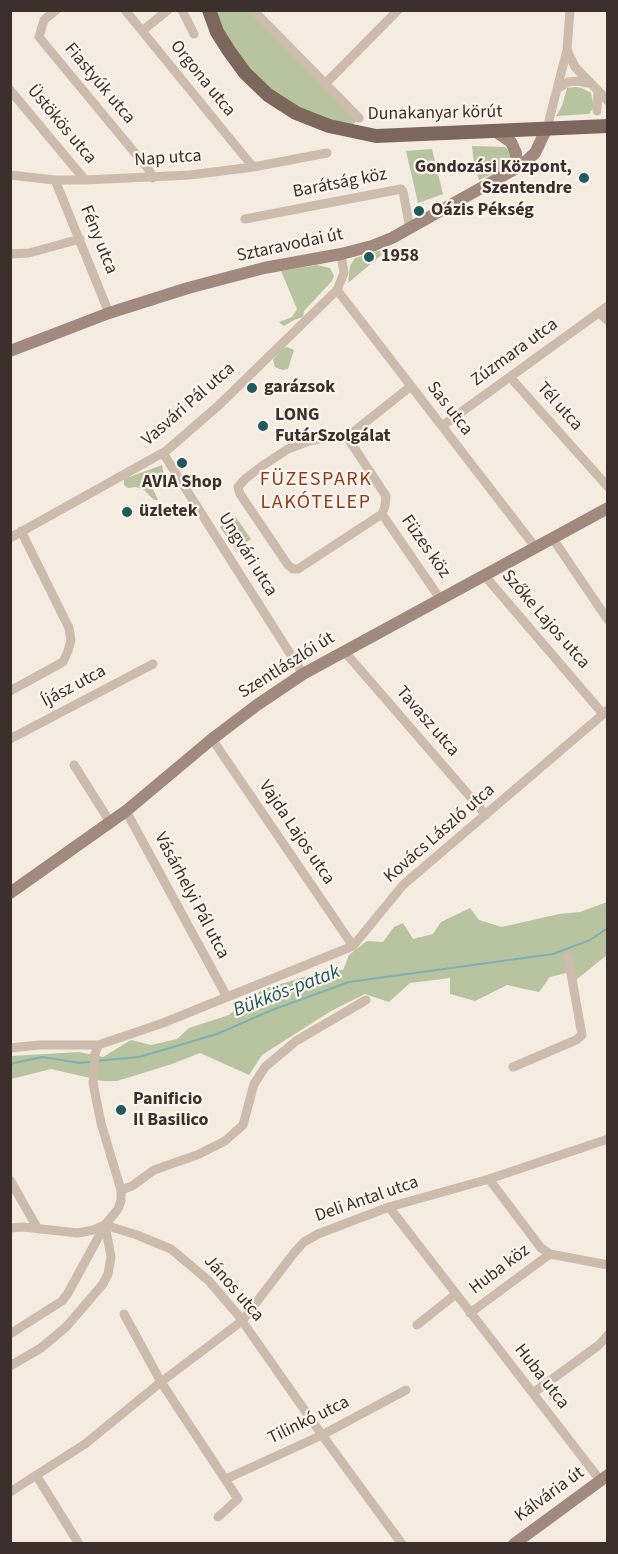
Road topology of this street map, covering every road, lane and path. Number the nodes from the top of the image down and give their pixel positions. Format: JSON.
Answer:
{"nodes":[{"id":1,"x":56,"y":10,"type":"edge"},
{"id":2,"x":126,"y":10,"type":"edge"},
{"id":3,"x":168,"y":10,"type":"edge"},
{"id":4,"x":182,"y":10,"type":"edge"},
{"id":5,"x":209,"y":10,"type":"edge"},
{"id":6,"x":253,"y":10,"type":"edge"},
{"id":7,"x":398,"y":10,"type":"edge"},
{"id":8,"x":570,"y":10,"type":"edge"},
{"id":9,"x":142,"y":31,"type":"junction"},
{"id":10,"x":194,"y":33,"type":"dead end"},
{"id":11,"x":567,"y":50,"type":"junction"},
{"id":12,"x":326,"y":83,"type":"junction"},
{"id":13,"x":588,"y":83,"type":"junction"},
{"id":14,"x":557,"y":89,"type":"junction"},
{"id":15,"x":10,"y":90,"type":"edge"},
{"id":16,"x":598,"y":93,"type":"junction"},
{"id":17,"x":608,"y":101,"type":"edge"},
{"id":18,"x":597,"y":111,"type":"dead end"},
{"id":19,"x":358,"y":118,"type":"dead end"},
{"id":20,"x":608,"y":126,"type":"edge"},
{"id":21,"x":547,"y":128,"type":"junction"},
{"id":22,"x":495,"y":131,"type":"junction"},
{"id":23,"x":327,"y":153,"type":"dead end"},
{"id":24,"x":253,"y":167,"type":"junction"},
{"id":25,"x":509,"y":172,"type":"junction"},
{"id":26,"x":10,"y":175,"type":"edge"},
{"id":27,"x":153,"y":178,"type":"junction"},
{"id":28,"x":55,"y":180,"type":"junction"},
{"id":29,"x":86,"y":180,"type":"junction"},
{"id":30,"x":245,"y":219,"type":"dead end"},
{"id":31,"x":410,"y":229,"type":"junction"},
{"id":32,"x":80,"y":239,"type":"junction"},
{"id":33,"x":10,"y":254,"type":"edge"},
{"id":34,"x":341,"y":254,"type":"junction"},
{"id":35,"x":337,"y":290,"type":"junction"},
{"id":36,"x":608,"y":306,"type":"edge"},
{"id":37,"x":109,"y":313,"type":"junction"},
{"id":38,"x":598,"y":313,"type":"junction"},
{"id":39,"x":608,"y":321,"type":"edge"},
{"id":40,"x":10,"y":351,"type":"edge"},
{"id":41,"x":510,"y":377,"type":"junction"},
{"id":42,"x":411,"y":386,"type":"junction"},
{"id":43,"x":442,"y":426,"type":"junction"},
{"id":44,"x":347,"y":437,"type":"junction"},
{"id":45,"x":163,"y":453,"type":"junction"},
{"id":46,"x":608,"y":487,"type":"edge"},
{"id":47,"x":608,"y":508,"type":"edge"},
{"id":48,"x":381,"y":514,"type":"junction"},
{"id":49,"x":21,"y":531,"type":"junction"},
{"id":50,"x":10,"y":538,"type":"edge"},
{"id":51,"x":552,"y":538,"type":"junction"},
{"id":52,"x":536,"y":548,"type":"junction"},
{"id":53,"x":485,"y":576,"type":"junction"},
{"id":54,"x":441,"y":600,"type":"junction"},
{"id":55,"x":608,"y":620,"type":"edge"},
{"id":56,"x":344,"y":651,"type":"junction"},
{"id":57,"x":153,"y":664,"type":"dead end"},
{"id":58,"x":303,"y":674,"type":"junction"},
{"id":59,"x":10,"y":691,"type":"edge"},
{"id":60,"x":605,"y":712,"type":"edge"},
{"id":61,"x":10,"y":739,"type":"edge"},
{"id":62,"x":212,"y":739,"type":"junction"},
{"id":63,"x":74,"y":765,"type":"dead end"},
{"id":64,"x":126,"y":811,"type":"junction"},
{"id":65,"x":486,"y":815,"type":"junction"},
{"id":66,"x":110,"y":822,"type":"junction"},
{"id":67,"x":10,"y":893,"type":"edge"},
{"id":68,"x":352,"y":946,"type":"junction"},
{"id":69,"x":568,"y":957,"type":"dead end"},
{"id":70,"x":226,"y":997,"type":"junction"},
{"id":71,"x":366,"y":1000,"type":"dead end"},
{"id":72,"x":10,"y":1048,"type":"edge"},
{"id":73,"x":96,"y":1050,"type":"junction"},
{"id":74,"x":513,"y":1067,"type":"dead end"},
{"id":75,"x":608,"y":1139,"type":"edge"},
{"id":76,"x":489,"y":1179,"type":"junction"},
{"id":77,"x":10,"y":1180,"type":"edge"},
{"id":78,"x":121,"y":1190,"type":"junction"},
{"id":79,"x":389,"y":1207,"type":"junction"},
{"id":80,"x":105,"y":1225,"type":"junction"},
{"id":81,"x":10,"y":1228,"type":"edge"},
{"id":82,"x":38,"y":1229,"type":"junction"},
{"id":83,"x":549,"y":1254,"type":"junction"},
{"id":84,"x":608,"y":1265,"type":"edge"},
{"id":85,"x":456,"y":1294,"type":"junction"},
{"id":86,"x":470,"y":1313,"type":"junction"},
{"id":87,"x":124,"y":1314,"type":"dead end"},
{"id":88,"x":242,"y":1321,"type":"junction"},
{"id":89,"x":417,"y":1325,"type":"dead end"},
{"id":90,"x":10,"y":1334,"type":"edge"},
{"id":91,"x":608,"y":1335,"type":"edge"},
{"id":92,"x":10,"y":1366,"type":"edge"},
{"id":93,"x":161,"y":1382,"type":"junction"},
{"id":94,"x":406,"y":1390,"type":"dead end"},
{"id":95,"x":534,"y":1393,"type":"junction"},
{"id":96,"x":322,"y":1435,"type":"junction"},
{"id":97,"x":36,"y":1475,"type":"junction"},
{"id":98,"x":604,"y":1478,"type":"edge"},
{"id":99,"x":226,"y":1479,"type":"junction"},
{"id":100,"x":10,"y":1492,"type":"edge"},
{"id":101,"x":218,"y":1516,"type":"dead end"},
{"id":102,"x":79,"y":1544,"type":"edge"},
{"id":103,"x":402,"y":1544,"type":"edge"},
{"id":104,"x":514,"y":1544,"type":"edge"}],
"edges":[{"from":1,"to":27,"type":"street","name":"Fiastyúk utca"},
{"from":2,"to":9,"type":"street","name":"Orgona utca"},
{"from":3,"to":9,"type":"street"},
{"from":4,"to":10,"type":"street"},
{"from":5,"to":22,"type":"main road","name":"Dunakanyar körút"},
{"from":6,"to":12,"type":"street"},
{"from":7,"to":12,"type":"street"},
{"from":8,"to":11,"type":"street"},
{"from":9,"to":24,"type":"street","name":"Orgona utca"},
{"from":11,"to":13,"type":"street"},
{"from":11,"to":14,"type":"street"},
{"from":12,"to":19,"type":"street"},
{"from":13,"to":14,"type":"street"},
{"from":13,"to":16,"type":"street"},
{"from":14,"to":21,"type":"street"},
{"from":15,"to":29,"type":"street","name":"Üstökös utca"},
{"from":16,"to":17,"type":"street"},
{"from":16,"to":18,"type":"street"},
{"from":20,"to":21,"type":"main road","name":"Dunakanyar körút"},
{"from":21,"to":22,"type":"main road","name":"Dunakanyar körút"},
{"from":21,"to":25,"type":"street","name":"Sztaravodai út"},
{"from":22,"to":25,"type":"street"},
{"from":23,"to":24,"type":"street","name":"Nap utca"},
{"from":24,"to":27,"type":"street","name":"Nap utca"},
{"from":25,"to":31,"type":"street","name":"Sztaravodai út"},
{"from":26,"to":28,"type":"street","name":"Nap utca"},
{"from":27,"to":29,"type":"street","name":"Nap utca"},
{"from":28,"to":29,"type":"street","name":"Nap utca"},
{"from":28,"to":32,"type":"street","name":"Fény utca"},
{"from":30,"to":31,"type":"street","name":"Barátság köz"},
{"from":31,"to":34,"type":"street","name":"Sztaravodai út"},
{"from":32,"to":33,"type":"street"},
{"from":32,"to":37,"type":"street","name":"Fény utca"},
{"from":34,"to":35,"type":"street"},
{"from":34,"to":37,"type":"street","name":"Sztaravodai út"},
{"from":35,"to":42,"type":"street","name":"Sas utca"},
{"from":35,"to":45,"type":"street","name":"Vasvári Pál utca"},
{"from":36,"to":38,"type":"street","name":"Zúzmara utca"},
{"from":37,"to":40,"type":"street","name":"Sztaravodai út"},
{"from":38,"to":39,"type":"street"},
{"from":38,"to":41,"type":"street","name":"Zúzmara utca"},
{"from":41,"to":43,"type":"street","name":"Zúzmara utca"},
{"from":41,"to":46,"type":"street","name":"Tél utca"},
{"from":42,"to":43,"type":"street","name":"Sas utca"},
{"from":42,"to":44,"type":"street"},
{"from":43,"to":52,"type":"street","name":"Sas utca"},
{"from":44,"to":48,"type":"street"},
{"from":44,"to":48,"type":"street"},
{"from":45,"to":49,"type":"street","name":"Vasvári Pál utca"},
{"from":45,"to":58,"type":"street","name":"Ungvári utca"},
{"from":47,"to":51,"type":"street","name":"Szentlászlói út"},
{"from":48,"to":54,"type":"street","name":"Füzes köz"},
{"from":49,"to":50,"type":"street","name":"Vasvári Pál utca"},
{"from":49,"to":59,"type":"street"},
{"from":51,"to":52,"type":"street","name":"Szentlászlói út"},
{"from":51,"to":55,"type":"street"},
{"from":52,"to":53,"type":"street","name":"Szentlászlói út"},
{"from":53,"to":54,"type":"street","name":"Szentlászlói út"},
{"from":53,"to":60,"type":"street","name":"Szőke Lajos utca"},
{"from":54,"to":56,"type":"street","name":"Szentlászlói út"},
{"from":56,"to":58,"type":"street","name":"Szentlászlói út"},
{"from":56,"to":65,"type":"street","name":"Tavasz utca"},
{"from":57,"to":61,"type":"street","name":"Íjász utca"},
{"from":58,"to":62,"type":"street","name":"Szentlászlói út"},
{"from":60,"to":65,"type":"street","name":"Kovács László utca"},
{"from":62,"to":64,"type":"street","name":"Szentlászlói út"},
{"from":62,"to":68,"type":"street","name":"Vajda Lajos utca"},
{"from":63,"to":66,"type":"street"},
{"from":64,"to":66,"type":"street","name":"Szentlászlói út"},
{"from":64,"to":70,"type":"street","name":"Vásárhelyi Pál utca"},
{"from":65,"to":68,"type":"street","name":"Kovács László utca"},
{"from":66,"to":67,"type":"street","name":"Szentlászlói út"},
{"from":68,"to":70,"type":"street","name":"Kovács László utca"},
{"from":69,"to":74,"type":"street"},
{"from":70,"to":73,"type":"street","name":"Kovács László utca"},
{"from":71,"to":78,"type":"street"},
{"from":72,"to":73,"type":"street","name":"Kovács László utca"},
{"from":73,"to":78,"type":"street"},
{"from":75,"to":76,"type":"street","name":"Deli Antal utca"},
{"from":76,"to":79,"type":"street","name":"Deli Antal utca"},
{"from":76,"to":83,"type":"street"},
{"from":77,"to":82,"type":"street"},
{"from":78,"to":80,"type":"street"},
{"from":79,"to":85,"type":"street","name":"Huba utca"},
{"from":79,"to":88,"type":"street","name":"Deli Antal utca"},
{"from":80,"to":82,"type":"street"},
{"from":80,"to":88,"type":"street","name":"János utca"},
{"from":80,"to":90,"type":"street"},
{"from":80,"to":92,"type":"street"},
{"from":81,"to":82,"type":"street"},
{"from":83,"to":84,"type":"street"},
{"from":83,"to":86,"type":"street","name":"Huba köz"},
{"from":85,"to":86,"type":"street","name":"Huba utca"},
{"from":85,"to":89,"type":"street"},
{"from":86,"to":95,"type":"street","name":"Huba utca"},
{"from":87,"to":93,"type":"street"},
{"from":88,"to":93,"type":"street","name":"Deli Antal utca"},
{"from":88,"to":96,"type":"street","name":"János utca"},
{"from":91,"to":95,"type":"street"},
{"from":93,"to":97,"type":"street","name":"Deli Antal utca"},
{"from":93,"to":99,"type":"street"},
{"from":94,"to":96,"type":"street","name":"Tilinkó utca"},
{"from":95,"to":98,"type":"street","name":"Huba utca"},
{"from":96,"to":99,"type":"street","name":"Tilinkó utca"},
{"from":96,"to":103,"type":"street","name":"János utca"},
{"from":97,"to":100,"type":"street","name":"Deli Antal utca"},
{"from":97,"to":102,"type":"street"},
{"from":98,"to":104,"type":"street","name":"Kálvária út"},
{"from":99,"to":101,"type":"street"}]}
